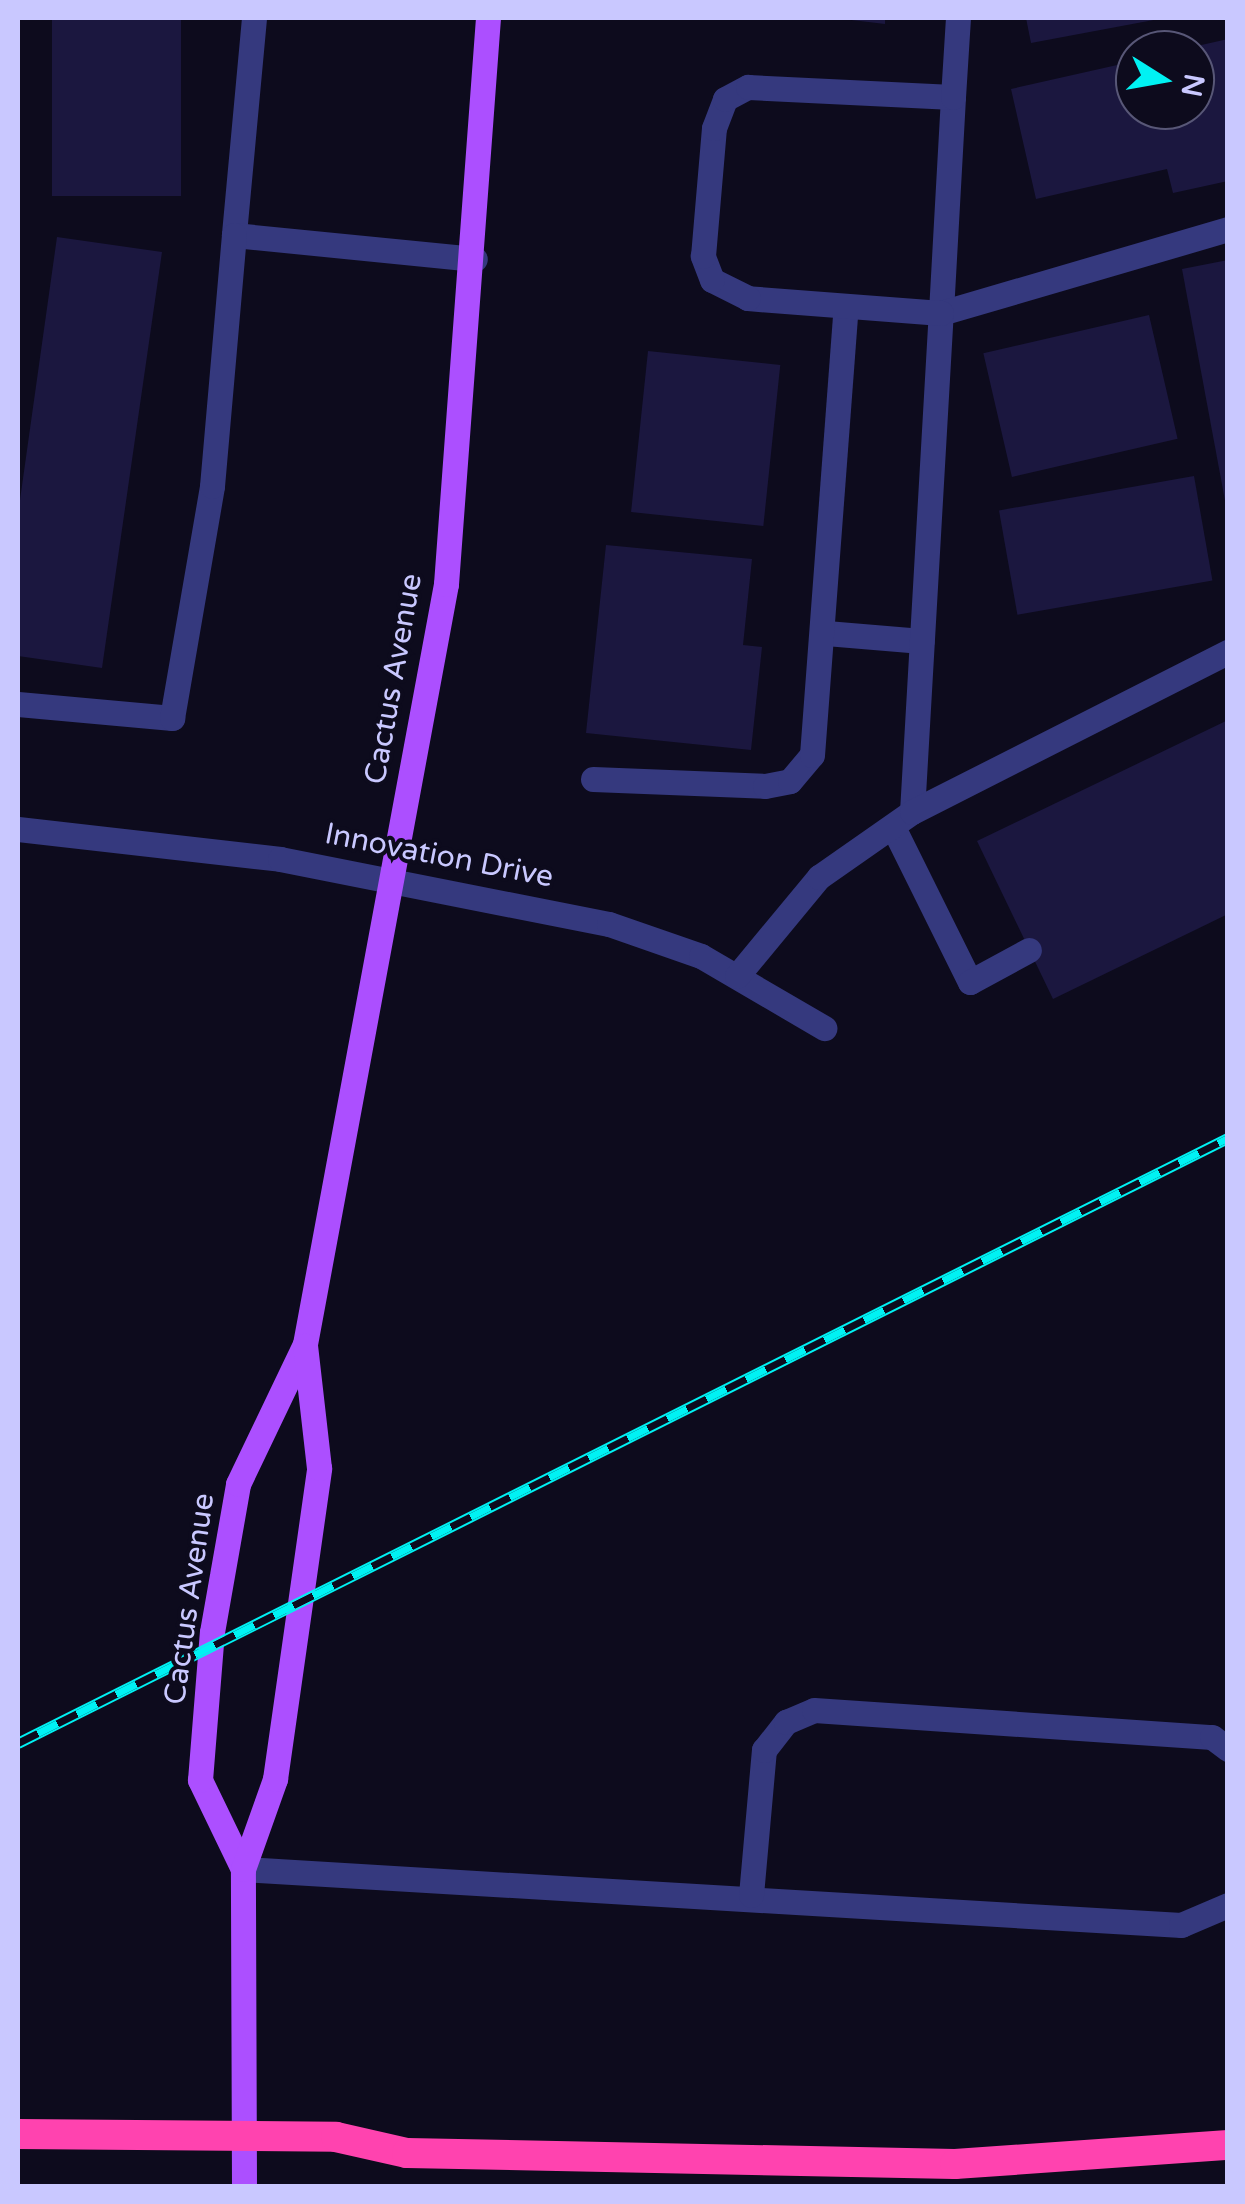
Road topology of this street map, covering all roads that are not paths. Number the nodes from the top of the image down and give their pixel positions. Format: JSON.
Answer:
{"nodes":[{"id":1,"x":254,"y":18,"type":"edge"},
{"id":2,"x":488,"y":18,"type":"edge"},
{"id":3,"x":958,"y":18,"type":"edge"},
{"id":4,"x":953,"y":97,"type":"junction"},
{"id":5,"x":1228,"y":229,"type":"edge"},
{"id":6,"x":234,"y":235,"type":"junction"},
{"id":7,"x":476,"y":259,"type":"junction"},
{"id":8,"x":846,"y":307,"type":"junction"},
{"id":9,"x":941,"y":313,"type":"junction"},
{"id":10,"x":826,"y":634,"type":"junction"},
{"id":11,"x":922,"y":641,"type":"junction"},
{"id":12,"x":1228,"y":652,"type":"edge"},
{"id":13,"x":18,"y":704,"type":"edge"},
{"id":14,"x":593,"y":779,"type":"dead end"},
{"id":15,"x":902,"y":820,"type":"junction"},
{"id":16,"x":18,"y":830,"type":"edge"},
{"id":17,"x":391,"y":876,"type":"junction"},
{"id":18,"x":1030,"y":950,"type":"dead end"},
{"id":19,"x":738,"y":976,"type":"junction"},
{"id":20,"x":824,"y":1028,"type":"dead end"},
{"id":21,"x":305,"y":1344,"type":"junction"},
{"id":22,"x":1228,"y":1749,"type":"edge"},
{"id":23,"x":243,"y":1869,"type":"junction"},
{"id":24,"x":751,"y":1894,"type":"junction"},
{"id":25,"x":1228,"y":1905,"type":"edge"},
{"id":26,"x":18,"y":2134,"type":"edge"},
{"id":27,"x":244,"y":2138,"type":"junction"},
{"id":28,"x":1228,"y":2145,"type":"edge"},
{"id":29,"x":244,"y":2186,"type":"edge"}],
"edges":[{"from":1,"to":6,"type":"street"},
{"from":2,"to":7,"type":"main road","name":"Cactus Avenue"},
{"from":3,"to":4,"type":"street"},
{"from":4,"to":8,"type":"street"},
{"from":4,"to":9,"type":"street"},
{"from":5,"to":9,"type":"street"},
{"from":6,"to":7,"type":"street"},
{"from":6,"to":13,"type":"street"},
{"from":7,"to":17,"type":"main road","name":"Cactus Avenue"},
{"from":8,"to":9,"type":"street"},
{"from":8,"to":10,"type":"street"},
{"from":9,"to":11,"type":"street"},
{"from":10,"to":11,"type":"street"},
{"from":10,"to":14,"type":"street"},
{"from":11,"to":15,"type":"street"},
{"from":12,"to":15,"type":"street"},
{"from":15,"to":18,"type":"street"},
{"from":15,"to":19,"type":"street"},
{"from":16,"to":17,"type":"street","name":"Innovation Drive"},
{"from":17,"to":19,"type":"street","name":"Innovation Drive"},
{"from":17,"to":21,"type":"main road","name":"Cactus Avenue"},
{"from":19,"to":20,"type":"street","name":"Innovation Drive"},
{"from":21,"to":23,"type":"main road","name":"Cactus Avenue"},
{"from":21,"to":23,"type":"main road","name":"Cactus Avenue"},
{"from":22,"to":24,"type":"street"},
{"from":23,"to":24,"type":"street"},
{"from":23,"to":27,"type":"main road","name":"Cactus Avenue"},
{"from":24,"to":25,"type":"street"},
{"from":26,"to":27,"type":"highway"},
{"from":27,"to":28,"type":"highway"},
{"from":27,"to":29,"type":"main road","name":"Cactus Avenue"}]}
